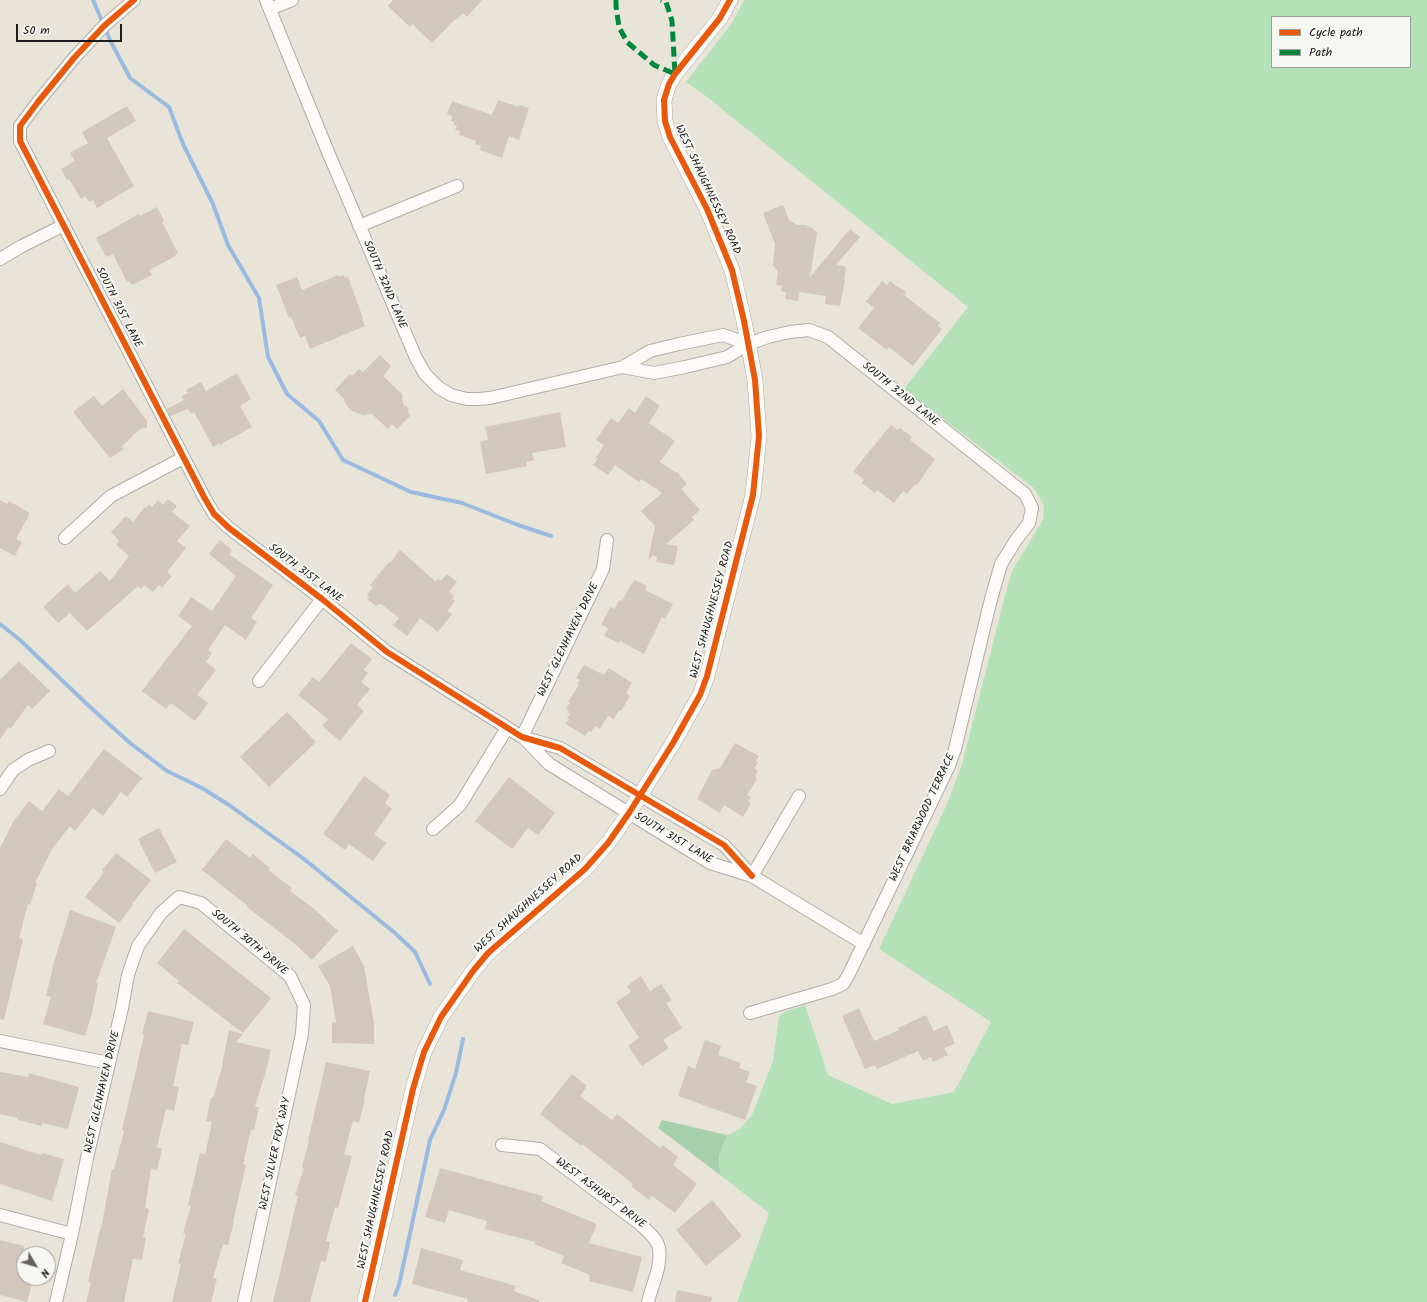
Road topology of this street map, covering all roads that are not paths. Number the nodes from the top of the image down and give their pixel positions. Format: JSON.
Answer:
{"nodes":[{"id":1,"x":134,"y":0,"type":"edge"},
{"id":2,"x":292,"y":0,"type":"edge"},
{"id":3,"x":730,"y":0,"type":"edge"},
{"id":4,"x":268,"y":5,"type":"edge"},
{"id":5,"x":457,"y":186,"type":"dead end"},
{"id":6,"x":64,"y":225,"type":"junction"},
{"id":7,"x":359,"y":226,"type":"junction"},
{"id":8,"x":0,"y":259,"type":"edge"},
{"id":9,"x":748,"y":344,"type":"junction"},
{"id":10,"x":623,"y":367,"type":"junction"},
{"id":11,"x":183,"y":458,"type":"junction"},
{"id":12,"x":1032,"y":508,"type":"joint"},
{"id":13,"x":65,"y":538,"type":"dead end"},
{"id":14,"x":607,"y":540,"type":"dead end"},
{"id":15,"x":322,"y":599,"type":"junction"},
{"id":16,"x":259,"y":681,"type":"dead end"},
{"id":17,"x":507,"y":728,"type":"junction"},
{"id":18,"x":522,"y":736,"type":"junction"},
{"id":19,"x":49,"y":751,"type":"dead end"},
{"id":20,"x":588,"y":765,"type":"junction"},
{"id":21,"x":577,"y":782,"type":"junction"},
{"id":22,"x":0,"y":789,"type":"edge"},
{"id":23,"x":640,"y":796,"type":"junction"},
{"id":24,"x":799,"y":796,"type":"dead end"},
{"id":25,"x":629,"y":813,"type":"junction"},
{"id":26,"x":433,"y":829,"type":"dead end"},
{"id":27,"x":698,"y":830,"type":"junction"},
{"id":28,"x":686,"y":848,"type":"junction"},
{"id":29,"x":752,"y":876,"type":"junction"},
{"id":30,"x":179,"y":897,"type":"joint"},
{"id":31,"x":864,"y":944,"type":"junction"},
{"id":32,"x":304,"y":1005,"type":"joint"},
{"id":33,"x":750,"y":1013,"type":"dead end"},
{"id":34,"x":0,"y":1041,"type":"edge"},
{"id":35,"x":109,"y":1063,"type":"junction"},
{"id":36,"x":502,"y":1145,"type":"dead end"},
{"id":37,"x":0,"y":1215,"type":"edge"},
{"id":38,"x":72,"y":1234,"type":"junction"},
{"id":39,"x":56,"y":1302,"type":"edge"},
{"id":40,"x":244,"y":1302,"type":"edge"},
{"id":41,"x":365,"y":1302,"type":"edge"},
{"id":42,"x":648,"y":1302,"type":"edge"}],
"edges":[{"from":1,"to":6,"type":"street","name":"SOUTH 31ST LANE"},
{"from":2,"to":4,"type":"street"},
{"from":3,"to":9,"type":"street","name":"WEST SHAUGHNESSEY ROAD"},
{"from":4,"to":7,"type":"street","name":"SOUTH 32ND LANE"},
{"from":5,"to":7,"type":"street"},
{"from":6,"to":8,"type":"street"},
{"from":6,"to":11,"type":"street","name":"SOUTH 31ST LANE"},
{"from":7,"to":10,"type":"street","name":"SOUTH 32ND LANE"},
{"from":9,"to":10,"type":"street","name":"SOUTH 32ND LANE"},
{"from":9,"to":10,"type":"street","name":"SOUTH 32ND LANE"},
{"from":9,"to":12,"type":"street","name":"SOUTH 32ND LANE"},
{"from":9,"to":23,"type":"street","name":"WEST SHAUGHNESSEY ROAD"},
{"from":11,"to":13,"type":"street"},
{"from":11,"to":15,"type":"street","name":"SOUTH 31ST LANE"},
{"from":12,"to":31,"type":"street","name":"WEST BRIARWOOD TERRACE"},
{"from":14,"to":18,"type":"street","name":"WEST GLENHAVEN DRIVE"},
{"from":15,"to":16,"type":"street"},
{"from":15,"to":17,"type":"street","name":"SOUTH 31ST LANE"},
{"from":17,"to":18,"type":"street","name":"SOUTH 31ST LANE"},
{"from":17,"to":26,"type":"street"},
{"from":18,"to":20,"type":"street","name":"SOUTH 31ST LANE"},
{"from":18,"to":21,"type":"street","name":"SOUTH 31ST LANE"},
{"from":19,"to":22,"type":"street"},
{"from":20,"to":21,"type":"street"},
{"from":20,"to":23,"type":"street","name":"SOUTH 31ST LANE"},
{"from":21,"to":25,"type":"street","name":"SOUTH 31ST LANE"},
{"from":23,"to":25,"type":"street","name":"WEST SHAUGHNESSEY ROAD"},
{"from":23,"to":27,"type":"street","name":"SOUTH 31ST LANE"},
{"from":24,"to":29,"type":"street"},
{"from":25,"to":28,"type":"street","name":"SOUTH 31ST LANE"},
{"from":25,"to":41,"type":"street","name":"WEST SHAUGHNESSEY ROAD"},
{"from":27,"to":28,"type":"street"},
{"from":27,"to":29,"type":"street","name":"SOUTH 31ST LANE"},
{"from":28,"to":29,"type":"street","name":"SOUTH 31ST LANE"},
{"from":29,"to":31,"type":"street","name":"SOUTH 31ST LANE"},
{"from":30,"to":32,"type":"street","name":"SOUTH 30TH DRIVE"},
{"from":30,"to":35,"type":"street","name":"WEST GLENHAVEN DRIVE"},
{"from":31,"to":33,"type":"street","name":"WEST BRIARWOOD TERRACE"},
{"from":32,"to":40,"type":"street","name":"WEST SILVER FOX WAY"},
{"from":34,"to":35,"type":"street"},
{"from":35,"to":38,"type":"street","name":"WEST GLENHAVEN DRIVE"},
{"from":36,"to":42,"type":"street","name":"WEST ASHURST DRIVE"},
{"from":37,"to":38,"type":"street"},
{"from":38,"to":39,"type":"street","name":"WEST GLENHAVEN DRIVE"}]}
